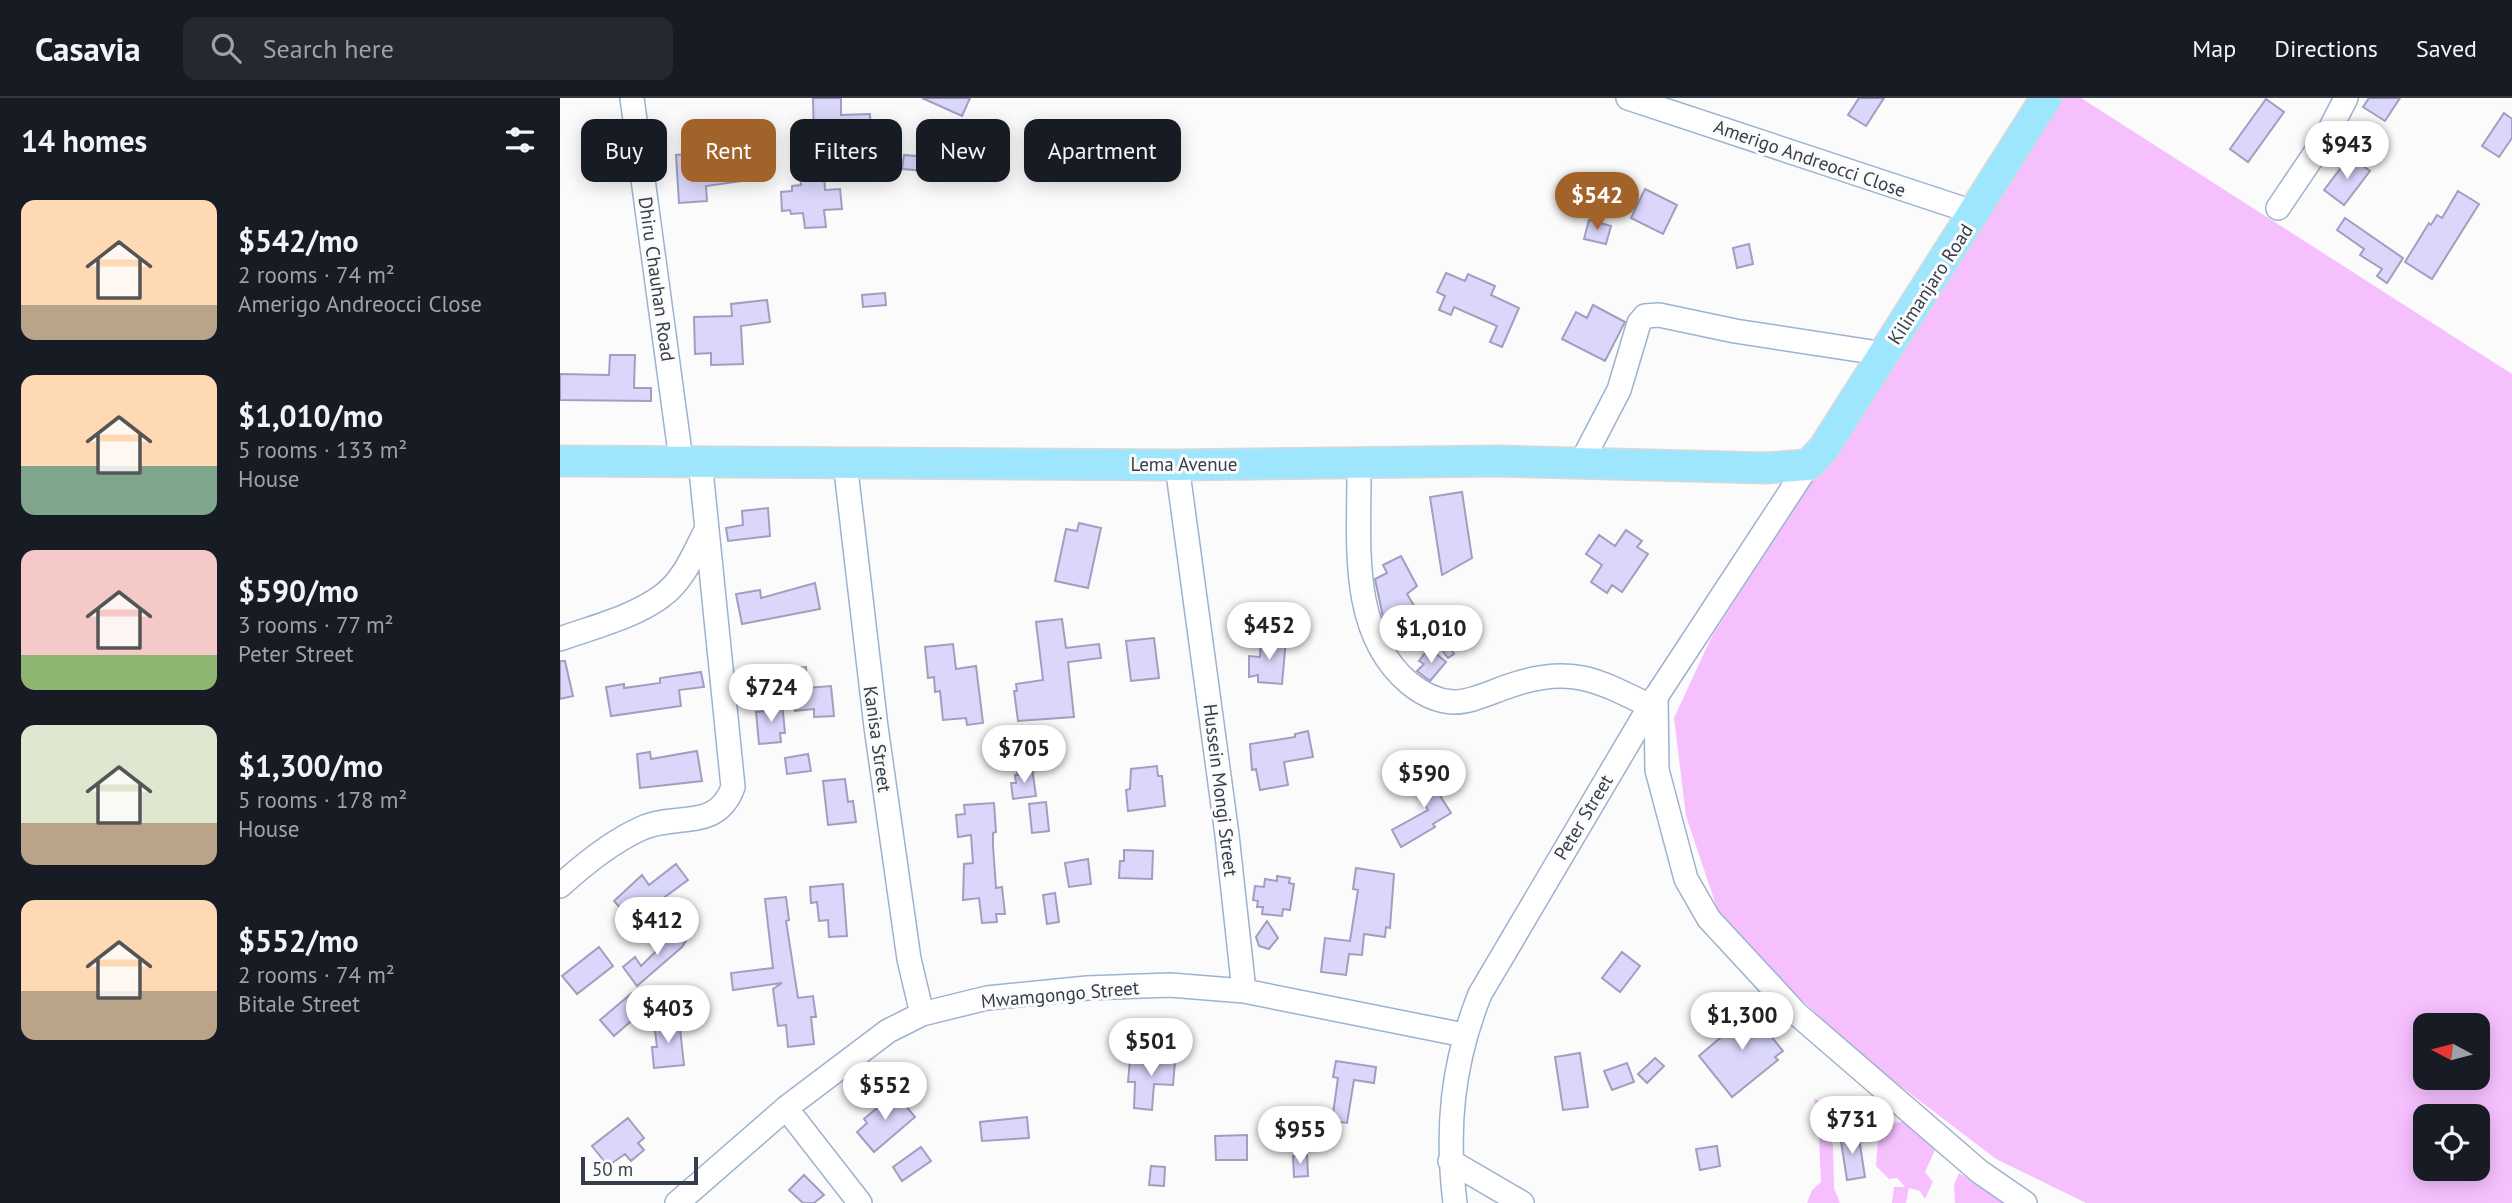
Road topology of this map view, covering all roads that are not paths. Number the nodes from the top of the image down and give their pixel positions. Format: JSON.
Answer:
{"nodes":[{"id":1,"x":634,"y":98,"type":"edge"},
{"id":2,"x":2046,"y":98,"type":"edge"},
{"id":3,"x":2346,"y":98,"type":"edge"},
{"id":4,"x":1640,"y":100,"type":"edge"},
{"id":5,"x":2278,"y":208,"type":"dead end"},
{"id":6,"x":1976,"y":213,"type":"junction"},
{"id":7,"x":1885,"y":354,"type":"junction"},
{"id":8,"x":690,"y":460,"type":"junction"},
{"id":9,"x":560,"y":461,"type":"edge"},
{"id":10,"x":845,"y":462,"type":"junction"},
{"id":11,"x":1359,"y":463,"type":"junction"},
{"id":12,"x":1581,"y":463,"type":"junction"},
{"id":13,"x":1177,"y":465,"type":"junction"},
{"id":14,"x":1808,"y":465,"type":"junction"},
{"id":15,"x":705,"y":532,"type":"junction"},
{"id":16,"x":560,"y":639,"type":"edge"},
{"id":17,"x":1653,"y":701,"type":"junction"},
{"id":18,"x":564,"y":874,"type":"edge"},
{"id":19,"x":1244,"y":991,"type":"junction"},
{"id":20,"x":922,"y":1014,"type":"junction"},
{"id":21,"x":1464,"y":1035,"type":"junction"},
{"id":22,"x":786,"y":1108,"type":"junction"},
{"id":23,"x":1450,"y":1161,"type":"junction"},
{"id":24,"x":677,"y":1203,"type":"edge"},
{"id":25,"x":860,"y":1203,"type":"edge"},
{"id":26,"x":1455,"y":1203,"type":"edge"},
{"id":27,"x":1522,"y":1203,"type":"edge"},
{"id":28,"x":2025,"y":1203,"type":"edge"}],
"edges":[{"from":1,"to":8,"type":"street","name":"Dhiru Chauhan Road"},
{"from":2,"to":6,"type":"main road","name":"Kilimanjaro Road"},
{"from":3,"to":5,"type":"street"},
{"from":4,"to":6,"type":"street","name":"Amerigo Andreocci Close"},
{"from":6,"to":7,"type":"main road","name":"Kilimanjaro Road"},
{"from":7,"to":12,"type":"street"},
{"from":7,"to":14,"type":"main road","name":"Kilimanjaro Road"},
{"from":8,"to":9,"type":"main road","name":"Lema Avenue"},
{"from":8,"to":10,"type":"main road","name":"Lema Avenue"},
{"from":8,"to":15,"type":"street","name":"Dhiru Chauhan Road"},
{"from":10,"to":13,"type":"main road","name":"Lema Avenue"},
{"from":10,"to":20,"type":"street","name":"Kanisa Street"},
{"from":11,"to":12,"type":"main road","name":"Lema Avenue"},
{"from":11,"to":13,"type":"main road","name":"Lema Avenue"},
{"from":11,"to":17,"type":"street"},
{"from":12,"to":14,"type":"main road","name":"Lema Avenue"},
{"from":13,"to":19,"type":"street","name":"Hussein Mongi Street"},
{"from":14,"to":17,"type":"street","name":"Peter Street"},
{"from":15,"to":16,"type":"street"},
{"from":15,"to":18,"type":"street","name":"Dhiru Chauhan Road"},
{"from":17,"to":21,"type":"street","name":"Peter Street"},
{"from":17,"to":28,"type":"street"},
{"from":19,"to":20,"type":"street","name":"Mwamgongo Street"},
{"from":19,"to":21,"type":"street","name":"Mwamgongo Street"},
{"from":20,"to":22,"type":"street","name":"Mwamgongo Street"},
{"from":21,"to":23,"type":"street","name":"Peter Street"},
{"from":22,"to":24,"type":"street","name":"Mwamgongo Street"},
{"from":22,"to":25,"type":"street"},
{"from":23,"to":26,"type":"street","name":"Peter Street"},
{"from":23,"to":27,"type":"street"}]}
